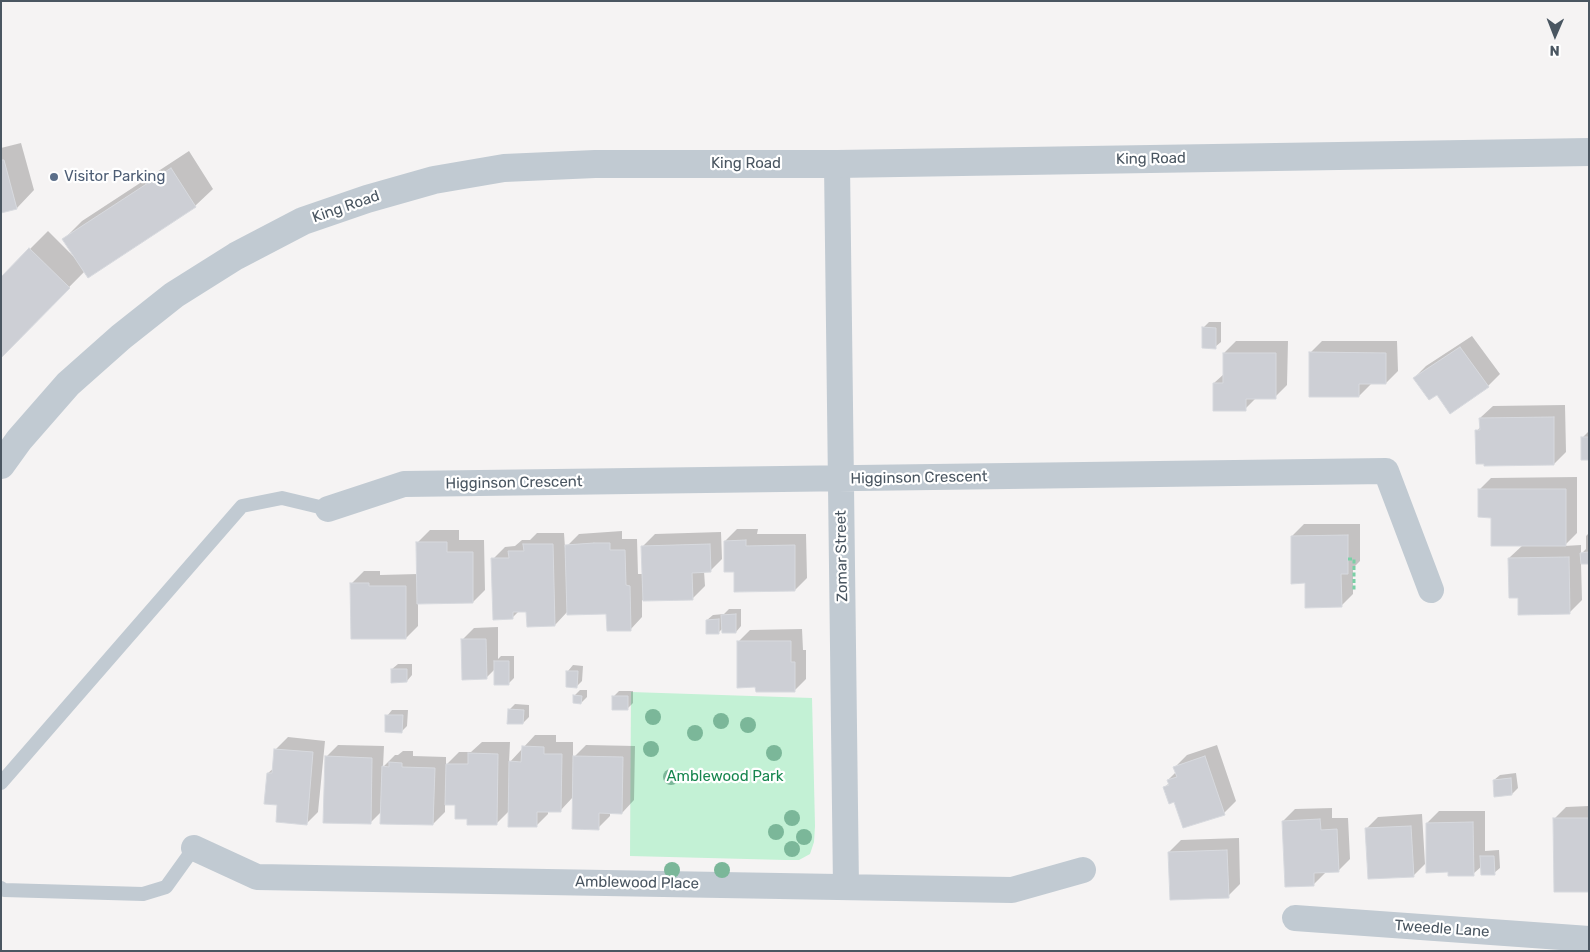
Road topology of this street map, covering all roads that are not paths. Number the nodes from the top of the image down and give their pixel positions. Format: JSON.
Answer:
{"nodes":[{"id":1,"x":1589,"y":152,"type":"edge"},
{"id":2,"x":837,"y":164,"type":"junction"},
{"id":3,"x":1,"y":464,"type":"edge"},
{"id":4,"x":841,"y":479,"type":"junction"},
{"id":5,"x":328,"y":509,"type":"joint"},
{"id":6,"x":1432,"y":590,"type":"dead end"},
{"id":7,"x":1,"y":783,"type":"edge"},
{"id":8,"x":194,"y":848,"type":"joint"},
{"id":9,"x":1083,"y":870,"type":"dead end"},
{"id":10,"x":846,"y":887,"type":"junction"},
{"id":11,"x":1,"y":888,"type":"edge"},
{"id":12,"x":1296,"y":918,"type":"dead end"},
{"id":13,"x":1589,"y":939,"type":"edge"}],
"edges":[{"from":1,"to":2,"type":"street","name":"King Road"},
{"from":2,"to":3,"type":"street","name":"King Road"},
{"from":2,"to":4,"type":"street","name":"Zomar Street"},
{"from":4,"to":5,"type":"street","name":"Higginson Crescent"},
{"from":4,"to":6,"type":"street","name":"Higginson Crescent"},
{"from":4,"to":10,"type":"street","name":"Zomar Street"},
{"from":5,"to":7,"type":"lane"},
{"from":8,"to":10,"type":"street","name":"Amblewood Place"},
{"from":8,"to":11,"type":"lane"},
{"from":9,"to":10,"type":"street","name":"Amblewood Place"},
{"from":12,"to":13,"type":"street","name":"Tweedle Lane"}]}
